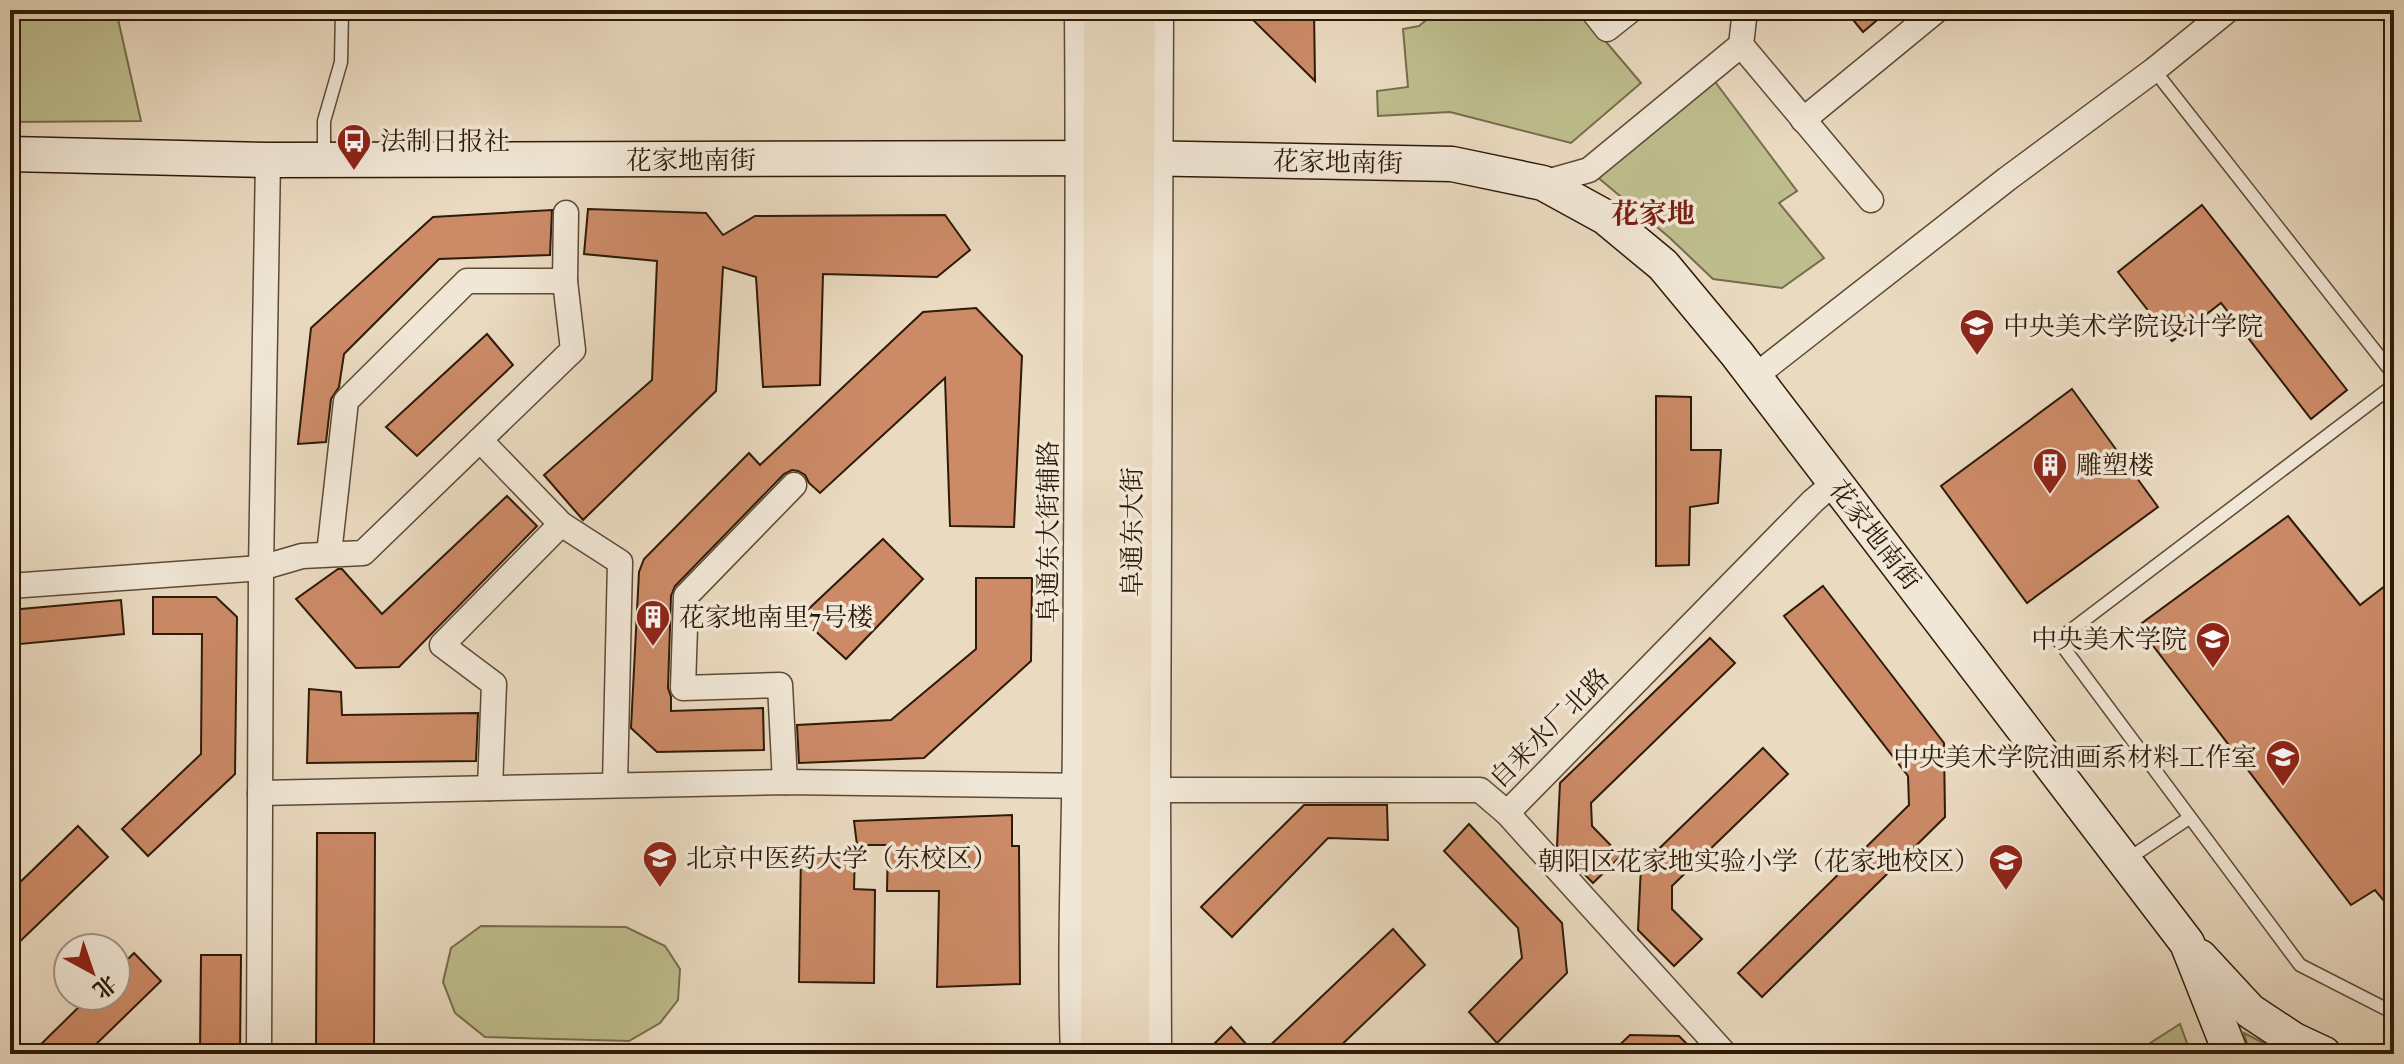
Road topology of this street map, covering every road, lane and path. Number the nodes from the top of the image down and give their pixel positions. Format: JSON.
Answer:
{"nodes":[{"id":1,"x":342,"y":10,"type":"edge"},
{"id":2,"x":1077,"y":10,"type":"edge"},
{"id":3,"x":1103,"y":10,"type":"edge"},
{"id":4,"x":1136,"y":10,"type":"edge"},
{"id":5,"x":1161,"y":10,"type":"edge"},
{"id":6,"x":1592,"y":10,"type":"edge"},
{"id":7,"x":1631,"y":10,"type":"edge"},
{"id":8,"x":1745,"y":10,"type":"edge"},
{"id":9,"x":1937,"y":10,"type":"edge"},
{"id":10,"x":2228,"y":10,"type":"edge"},
{"id":11,"x":1741,"y":45,"type":"junction"},
{"id":12,"x":2154,"y":70,"type":"junction"},
{"id":13,"x":1803,"y":120,"type":"junction"},
{"id":14,"x":10,"y":154,"type":"edge"},
{"id":15,"x":1119,"y":159,"type":"junction"},
{"id":16,"x":268,"y":160,"type":"junction"},
{"id":17,"x":324,"y":161,"type":"junction"},
{"id":18,"x":1543,"y":183,"type":"junction"},
{"id":19,"x":1871,"y":200,"type":"dead end"},
{"id":20,"x":566,"y":213,"type":"dead end"},
{"id":21,"x":565,"y":281,"type":"junction"},
{"id":22,"x":2394,"y":375,"type":"edge"},
{"id":23,"x":1754,"y":377,"type":"junction"},
{"id":24,"x":2394,"y":385,"type":"edge"},
{"id":25,"x":480,"y":440,"type":"junction"},
{"id":26,"x":1834,"y":483,"type":"junction"},
{"id":27,"x":794,"y":485,"type":"dead end"},
{"id":28,"x":561,"y":524,"type":"junction"},
{"id":29,"x":329,"y":554,"type":"junction"},
{"id":30,"x":261,"y":568,"type":"junction"},
{"id":31,"x":10,"y":586,"type":"edge"},
{"id":32,"x":785,"y":782,"type":"junction"},
{"id":33,"x":615,"y":785,"type":"junction"},
{"id":34,"x":490,"y":788,"type":"junction"},
{"id":35,"x":1116,"y":788,"type":"junction"},
{"id":36,"x":260,"y":793,"type":"junction"},
{"id":37,"x":1507,"y":813,"type":"junction"},
{"id":38,"x":2189,"y":818,"type":"junction"},
{"id":39,"x":2125,"y":861,"type":"junction"},
{"id":40,"x":2187,"y":943,"type":"junction"},
{"id":41,"x":2394,"y":1013,"type":"edge"},
{"id":42,"x":259,"y":1054,"type":"edge"},
{"id":43,"x":1073,"y":1054,"type":"edge"},
{"id":44,"x":1100,"y":1054,"type":"edge"},
{"id":45,"x":1130,"y":1054,"type":"edge"},
{"id":46,"x":1159,"y":1054,"type":"edge"},
{"id":47,"x":1725,"y":1054,"type":"edge"},
{"id":48,"x":2231,"y":1054,"type":"edge"},
{"id":49,"x":2324,"y":1054,"type":"edge"}],
"edges":[{"from":1,"to":17,"type":"lane"},
{"from":2,"to":15,"type":"street","name":"阜通东大街辅路"},
{"from":3,"to":15,"type":"main road","name":"阜通东大街"},
{"from":4,"to":15,"type":"main road","name":"阜通东大街"},
{"from":5,"to":15,"type":"street","name":"阜通东大街辅路"},
{"from":6,"to":7,"type":"street"},
{"from":8,"to":11,"type":"street"},
{"from":9,"to":13,"type":"street"},
{"from":10,"to":12,"type":"street"},
{"from":11,"to":13,"type":"street"},
{"from":11,"to":18,"type":"street"},
{"from":12,"to":22,"type":"lane"},
{"from":12,"to":23,"type":"street"},
{"from":13,"to":19,"type":"street"},
{"from":14,"to":16,"type":"street","name":"花家地南街"},
{"from":15,"to":17,"type":"street","name":"花家地南街"},
{"from":15,"to":18,"type":"street","name":"花家地南街"},
{"from":15,"to":35,"type":"main road","name":"阜通东大街"},
{"from":15,"to":35,"type":"street","name":"阜通东大街辅路"},
{"from":16,"to":17,"type":"street","name":"花家地南街"},
{"from":16,"to":30,"type":"street"},
{"from":18,"to":23,"type":"street","name":"花家地南街"},
{"from":20,"to":21,"type":"street"},
{"from":21,"to":25,"type":"street"},
{"from":21,"to":29,"type":"street"},
{"from":23,"to":26,"type":"street","name":"花家地南街"},
{"from":24,"to":38,"type":"lane"},
{"from":25,"to":28,"type":"street"},
{"from":25,"to":29,"type":"street"},
{"from":26,"to":37,"type":"street","name":"自来水厂北路"},
{"from":26,"to":39,"type":"street","name":"花家地南街"},
{"from":27,"to":32,"type":"street"},
{"from":28,"to":33,"type":"street"},
{"from":28,"to":34,"type":"street"},
{"from":29,"to":30,"type":"street"},
{"from":30,"to":31,"type":"street"},
{"from":30,"to":36,"type":"street"},
{"from":32,"to":33,"type":"street","name":"自来水厂北路"},
{"from":32,"to":35,"type":"street","name":"自来水厂北路"},
{"from":33,"to":34,"type":"street","name":"自来水厂北路"},
{"from":34,"to":36,"type":"street","name":"自来水厂北路"},
{"from":35,"to":37,"type":"street","name":"自来水厂北路"},
{"from":35,"to":43,"type":"street","name":"阜通东大街辅路"},
{"from":35,"to":44,"type":"main road","name":"阜通东大街"},
{"from":35,"to":45,"type":"main road","name":"阜通东大街"},
{"from":35,"to":46,"type":"street","name":"阜通东大街辅路"},
{"from":36,"to":42,"type":"street"},
{"from":37,"to":47,"type":"street"},
{"from":38,"to":39,"type":"lane"},
{"from":38,"to":41,"type":"lane"},
{"from":39,"to":40,"type":"street","name":"花家地南街"},
{"from":40,"to":48,"type":"street","name":"花家地南街"},
{"from":40,"to":49,"type":"street"}]}
